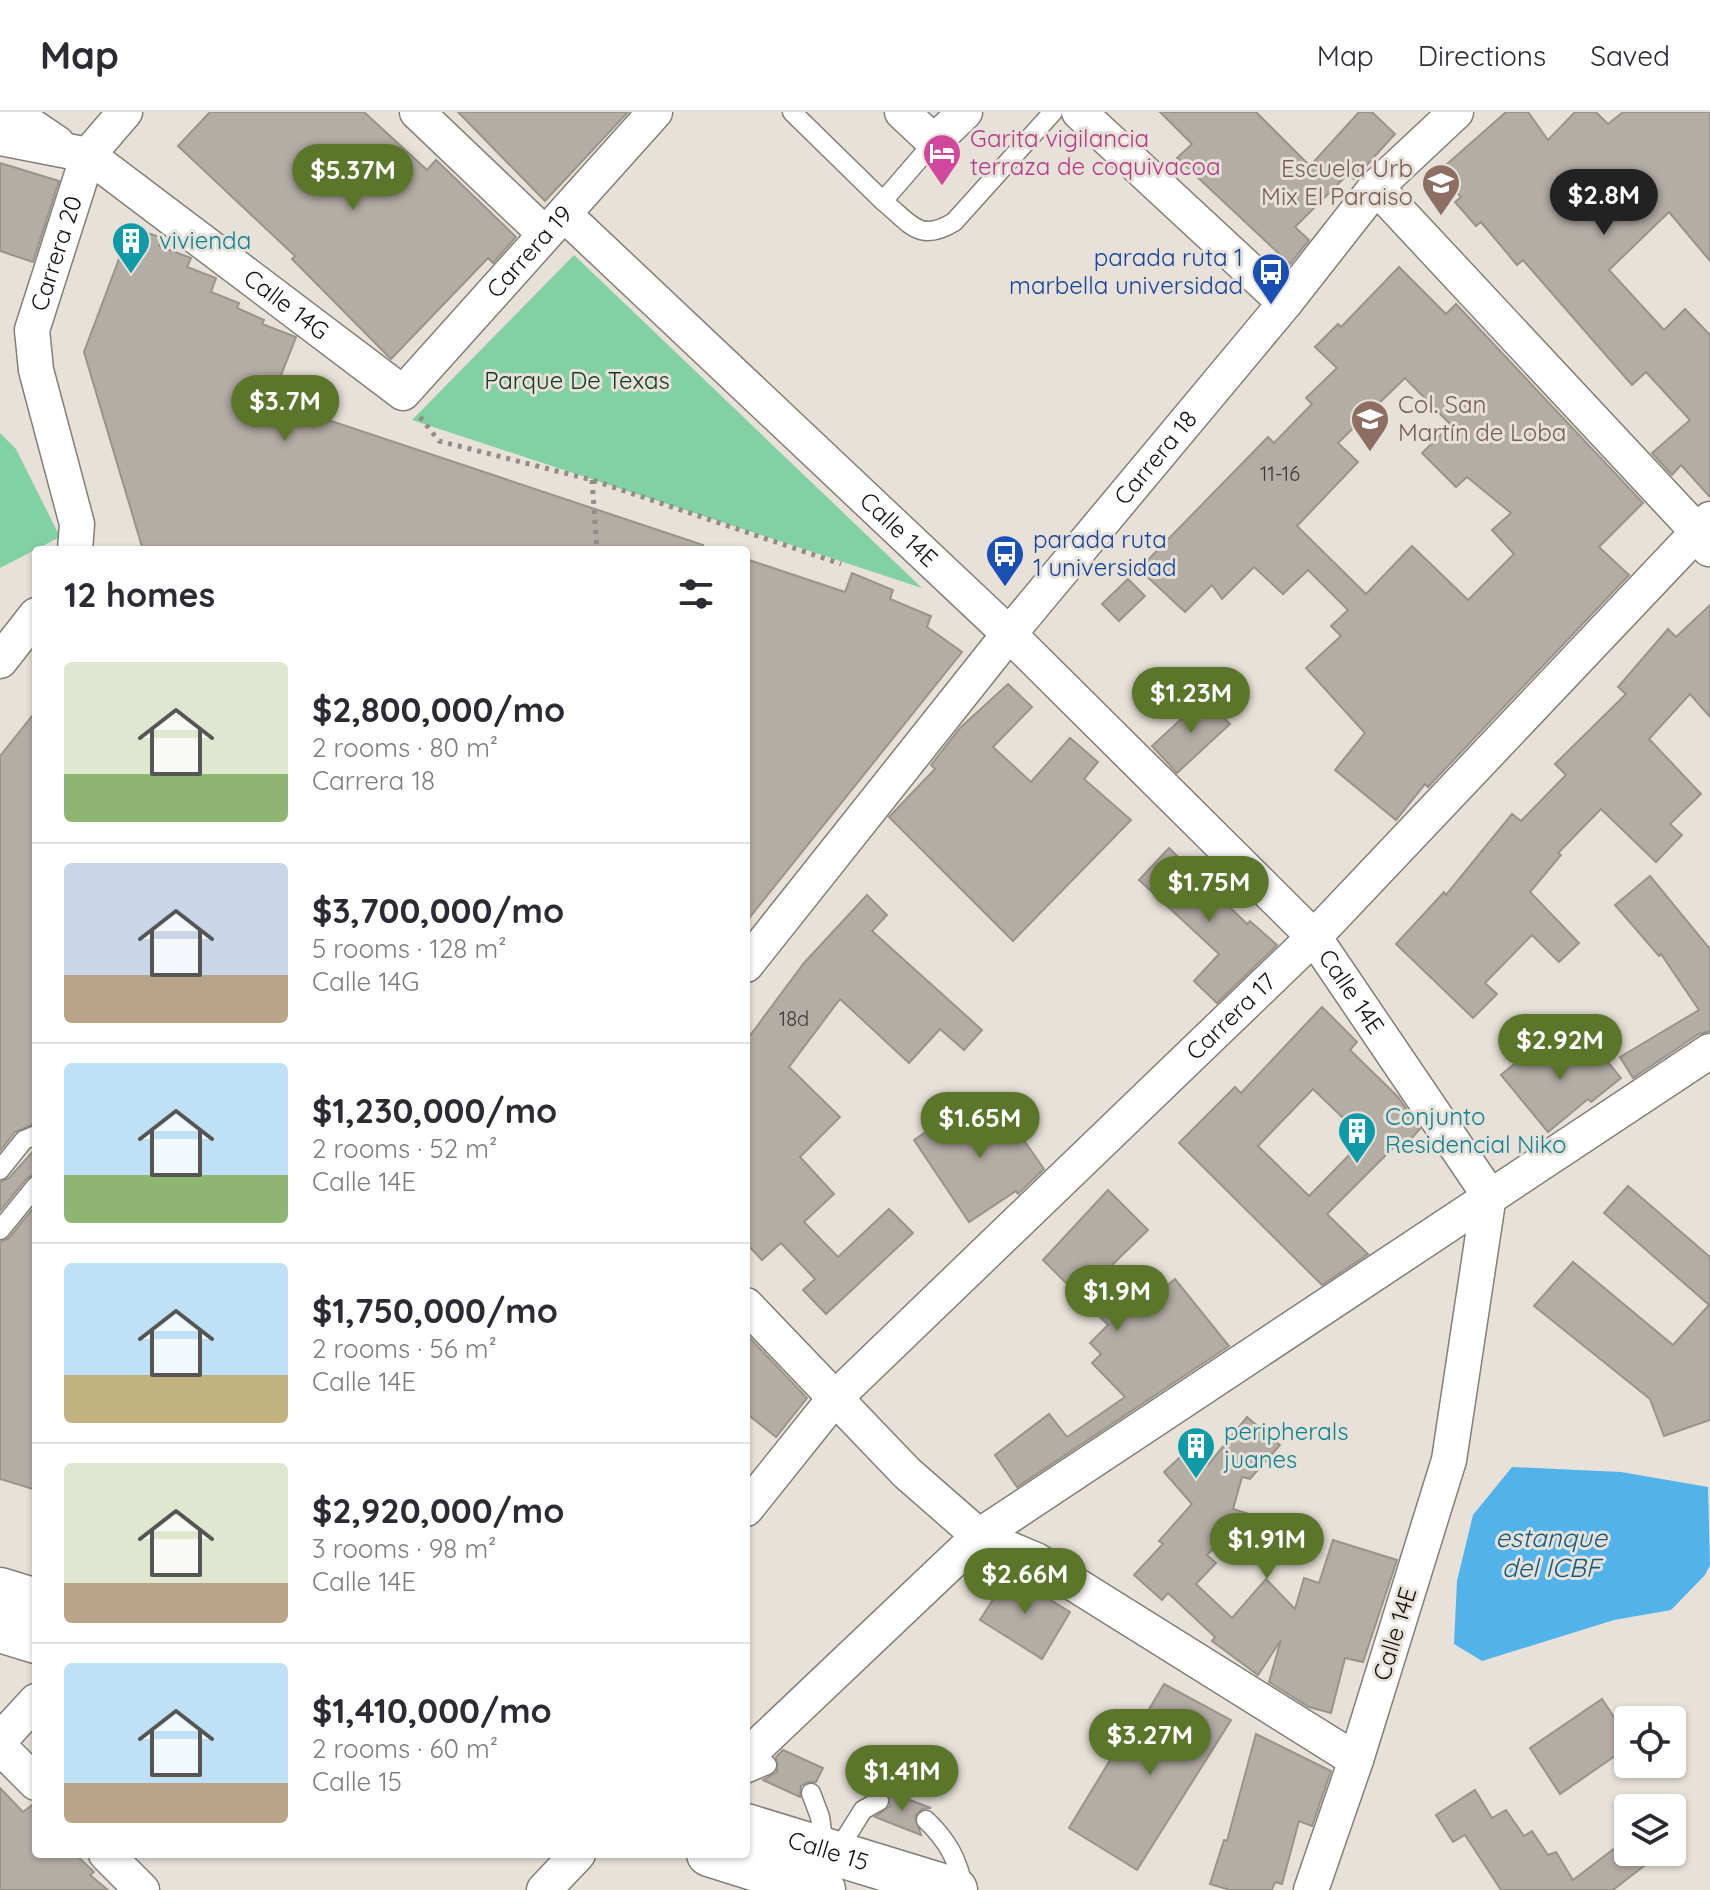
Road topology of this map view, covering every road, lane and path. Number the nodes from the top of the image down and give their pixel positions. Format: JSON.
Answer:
{"nodes":[{"id":1,"x":11,"y":112,"type":"edge"},
{"id":2,"x":125,"y":112,"type":"edge"},
{"id":3,"x":417,"y":112,"type":"edge"},
{"id":4,"x":655,"y":112,"type":"edge"},
{"id":5,"x":792,"y":112,"type":"edge"},
{"id":6,"x":902,"y":112,"type":"edge"},
{"id":7,"x":965,"y":112,"type":"edge"},
{"id":8,"x":1053,"y":112,"type":"edge"},
{"id":9,"x":1079,"y":112,"type":"edge"},
{"id":10,"x":1440,"y":118,"type":"edge"},
{"id":11,"x":0,"y":138,"type":"edge"},
{"id":12,"x":934,"y":142,"type":"junction"},
{"id":13,"x":77,"y":152,"type":"junction"},
{"id":14,"x":1376,"y":187,"type":"junction"},
{"id":15,"x":883,"y":201,"type":"junction"},
{"id":16,"x":554,"y":224,"type":"junction"},
{"id":17,"x":1285,"y":303,"type":"junction"},
{"id":18,"x":403,"y":393,"type":"junction"},
{"id":19,"x":592,"y":480,"type":"junction"},
{"id":20,"x":1706,"y":533,"type":"edge"},
{"id":21,"x":75,"y":546,"type":"edge"},
{"id":22,"x":597,"y":546,"type":"edge"},
{"id":23,"x":841,"y":564,"type":"dead end"},
{"id":24,"x":32,"y":620,"type":"edge"},
{"id":25,"x":1009,"y":634,"type":"junction"},
{"id":26,"x":0,"y":661,"type":"edge"},
{"id":27,"x":1314,"y":937,"type":"junction"},
{"id":28,"x":750,"y":960,"type":"edge"},
{"id":29,"x":1710,"y":1051,"type":"edge"},
{"id":30,"x":32,"y":1137,"type":"edge"},
{"id":31,"x":0,"y":1170,"type":"edge"},
{"id":32,"x":32,"y":1191,"type":"edge"},
{"id":33,"x":1489,"y":1195,"type":"junction"},
{"id":34,"x":0,"y":1230,"type":"edge"},
{"id":35,"x":750,"y":1309,"type":"edge"},
{"id":36,"x":834,"y":1399,"type":"junction"},
{"id":37,"x":750,"y":1504,"type":"edge"},
{"id":38,"x":979,"y":1536,"type":"junction"},
{"id":39,"x":0,"y":1590,"type":"edge"},
{"id":40,"x":32,"y":1600,"type":"edge"},
{"id":41,"x":0,"y":1630,"type":"edge"},
{"id":42,"x":32,"y":1640,"type":"edge"},
{"id":43,"x":32,"y":1705,"type":"edge"},
{"id":44,"x":0,"y":1740,"type":"edge"},
{"id":45,"x":0,"y":1747,"type":"edge"},
{"id":46,"x":1356,"y":1760,"type":"junction"},
{"id":47,"x":753,"y":1762,"type":"edge"},
{"id":48,"x":32,"y":1779,"type":"edge"},
{"id":49,"x":811,"y":1793,"type":"dead end"},
{"id":50,"x":879,"y":1801,"type":"dead end"},
{"id":51,"x":926,"y":1820,"type":"dead end"},
{"id":52,"x":750,"y":1828,"type":"edge"},
{"id":53,"x":750,"y":1857,"type":"edge"},
{"id":54,"x":110,"y":1858,"type":"edge"},
{"id":55,"x":574,"y":1858,"type":"edge"},
{"id":56,"x":828,"y":1864,"type":"edge"},
{"id":57,"x":142,"y":1890,"type":"edge"},
{"id":58,"x":544,"y":1890,"type":"edge"},
{"id":59,"x":955,"y":1890,"type":"edge"},
{"id":60,"x":964,"y":1890,"type":"edge"},
{"id":61,"x":1311,"y":1890,"type":"edge"}],
"edges":[{"from":1,"to":13,"type":"street"},
{"from":2,"to":13,"type":"street","name":"Carrera 20"},
{"from":3,"to":16,"type":"street","name":"Calle 14E"},
{"from":4,"to":16,"type":"street","name":"Carrera 19"},
{"from":5,"to":15,"type":"lane"},
{"from":6,"to":12,"type":"street"},
{"from":7,"to":12,"type":"street"},
{"from":8,"to":15,"type":"lane"},
{"from":9,"to":17,"type":"street"},
{"from":10,"to":14,"type":"street","name":"Carrera 18"},
{"from":11,"to":13,"type":"street","name":"Calle 14G"},
{"from":12,"to":15,"type":"lane"},
{"from":13,"to":18,"type":"street","name":"Calle 14G"},
{"from":13,"to":21,"type":"street","name":"Carrera 20"},
{"from":14,"to":17,"type":"street","name":"Carrera 18"},
{"from":14,"to":20,"type":"street"},
{"from":16,"to":18,"type":"street","name":"Carrera 19"},
{"from":16,"to":25,"type":"street","name":"Calle 14E"},
{"from":17,"to":25,"type":"street","name":"Carrera 18"},
{"from":18,"to":19,"type":"path"},
{"from":19,"to":22,"type":"path"},
{"from":19,"to":23,"type":"path"},
{"from":20,"to":27,"type":"street","name":"Carrera 17"},
{"from":24,"to":26,"type":"street"},
{"from":25,"to":27,"type":"street","name":"Calle 14E"},
{"from":25,"to":28,"type":"street","name":"Carrera 18"},
{"from":27,"to":33,"type":"street","name":"Calle 14E"},
{"from":27,"to":36,"type":"street","name":"Carrera 17"},
{"from":29,"to":33,"type":"street"},
{"from":30,"to":31,"type":"lane"},
{"from":32,"to":34,"type":"lane"},
{"from":33,"to":38,"type":"street"},
{"from":33,"to":46,"type":"street","name":"Calle 14E"},
{"from":35,"to":36,"type":"street"},
{"from":36,"to":37,"type":"street","name":"Carrera 17"},
{"from":36,"to":38,"type":"street"},
{"from":38,"to":46,"type":"street"},
{"from":38,"to":47,"type":"street"},
{"from":39,"to":40,"type":"highway"},
{"from":41,"to":42,"type":"highway"},
{"from":43,"to":44,"type":"street"},
{"from":45,"to":48,"type":"street"},
{"from":46,"to":61,"type":"street","name":"Calle 14E"},
{"from":49,"to":56,"type":"lane"},
{"from":50,"to":56,"type":"lane"},
{"from":51,"to":60,"type":"lane"},
{"from":52,"to":56,"type":"highway","name":"Calle 15"},
{"from":53,"to":56,"type":"highway","name":"Calle 15"},
{"from":54,"to":57,"type":"street"},
{"from":55,"to":58,"type":"street"},
{"from":56,"to":59,"type":"highway","name":"Calle 15"}]}
